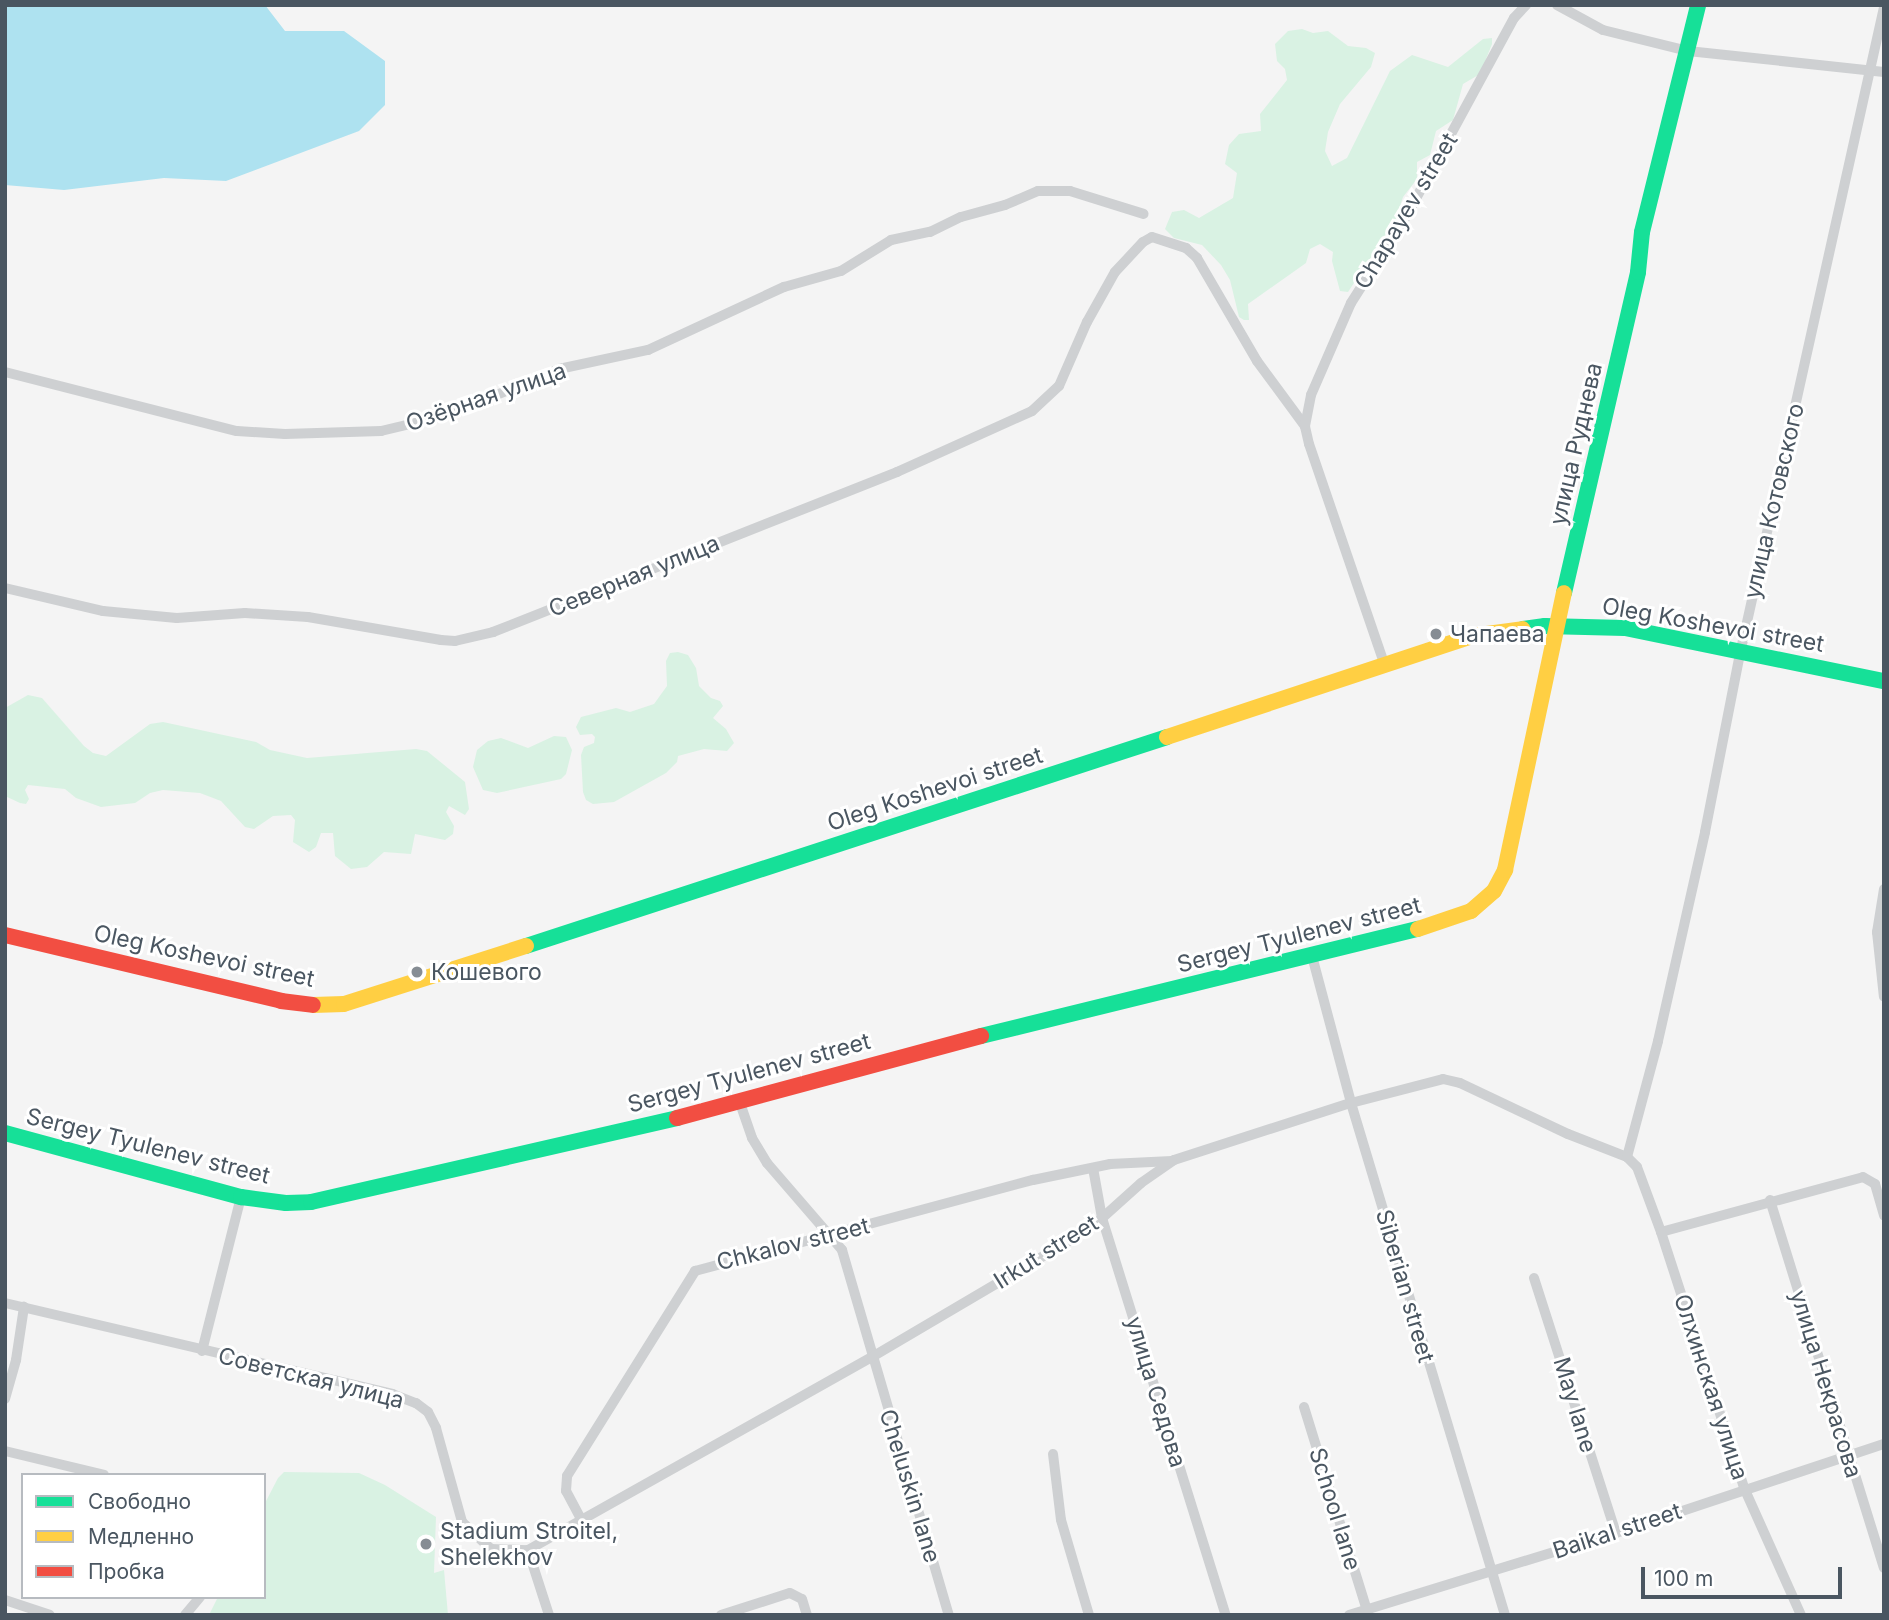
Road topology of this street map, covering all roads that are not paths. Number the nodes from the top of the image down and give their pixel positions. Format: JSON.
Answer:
{"nodes":[{"id":1,"x":1526,"y":5,"type":"edge"},
{"id":2,"x":1557,"y":5,"type":"edge"},
{"id":3,"x":1698,"y":5,"type":"edge"},
{"id":4,"x":1884,"y":7,"type":"edge"},
{"id":5,"x":1688,"y":51,"type":"junction"},
{"id":6,"x":1870,"y":71,"type":"junction"},
{"id":7,"x":1884,"y":72,"type":"edge"},
{"id":8,"x":1144,"y":214,"type":"dead end"},
{"id":9,"x":1152,"y":237,"type":"joint"},
{"id":10,"x":5,"y":372,"type":"edge"},
{"id":11,"x":1305,"y":425,"type":"junction"},
{"id":12,"x":5,"y":588,"type":"edge"},
{"id":13,"x":1559,"y":626,"type":"junction"},
{"id":14,"x":1741,"y":649,"type":"junction"},
{"id":15,"x":1384,"y":663,"type":"junction"},
{"id":16,"x":1884,"y":681,"type":"edge"},
{"id":17,"x":1884,"y":889,"type":"edge"},
{"id":18,"x":1494,"y":891,"type":"joint"},
{"id":19,"x":5,"y":935,"type":"edge"},
{"id":20,"x":1312,"y":956,"type":"junction"},
{"id":21,"x":1884,"y":997,"type":"edge"},
{"id":22,"x":1351,"y":1102,"type":"junction"},
{"id":23,"x":740,"y":1103,"type":"junction"},
{"id":24,"x":5,"y":1133,"type":"edge"},
{"id":25,"x":1628,"y":1157,"type":"junction"},
{"id":26,"x":1174,"y":1160,"type":"junction"},
{"id":27,"x":1093,"y":1168,"type":"junction"},
{"id":28,"x":241,"y":1197,"type":"junction"},
{"id":29,"x":1770,"y":1200,"type":"junction"},
{"id":30,"x":1884,"y":1216,"type":"edge"},
{"id":31,"x":1102,"y":1218,"type":"junction"},
{"id":32,"x":1661,"y":1232,"type":"junction"},
{"id":33,"x":828,"y":1235,"type":"junction"},
{"id":34,"x":1534,"y":1278,"type":"dead end"},
{"id":35,"x":5,"y":1303,"type":"edge"},
{"id":36,"x":24,"y":1307,"type":"junction"},
{"id":37,"x":202,"y":1351,"type":"junction"},
{"id":38,"x":872,"y":1357,"type":"junction"},
{"id":39,"x":5,"y":1399,"type":"edge"},
{"id":40,"x":1304,"y":1407,"type":"dead end"},
{"id":41,"x":1884,"y":1444,"type":"edge"},
{"id":42,"x":5,"y":1451,"type":"edge"},
{"id":43,"x":1053,"y":1454,"type":"dead end"},
{"id":44,"x":1848,"y":1456,"type":"junction"},
{"id":45,"x":96,"y":1473,"type":"edge"},
{"id":46,"x":1745,"y":1490,"type":"junction"},
{"id":47,"x":581,"y":1519,"type":"junction"},
{"id":48,"x":1616,"y":1533,"type":"junction"},
{"id":49,"x":528,"y":1549,"type":"junction"},
{"id":50,"x":1884,"y":1568,"type":"edge"},
{"id":51,"x":1491,"y":1570,"type":"junction"},
{"id":52,"x":198,"y":1599,"type":"edge"},
{"id":53,"x":5,"y":1601,"type":"edge"},
{"id":54,"x":1367,"y":1610,"type":"junction"},
{"id":55,"x":50,"y":1615,"type":"edge"},
{"id":56,"x":185,"y":1615,"type":"edge"},
{"id":57,"x":549,"y":1615,"type":"edge"},
{"id":58,"x":722,"y":1615,"type":"edge"},
{"id":59,"x":807,"y":1615,"type":"edge"},
{"id":60,"x":949,"y":1615,"type":"edge"},
{"id":61,"x":1089,"y":1615,"type":"edge"},
{"id":62,"x":1226,"y":1615,"type":"edge"},
{"id":63,"x":1349,"y":1615,"type":"edge"},
{"id":64,"x":1505,"y":1615,"type":"edge"},
{"id":65,"x":1801,"y":1615,"type":"edge"}],
"edges":[{"from":1,"to":11,"type":"street","name":"Chapayev street"},
{"from":2,"to":5,"type":"street"},
{"from":3,"to":5,"type":"street","name":"улица Руднева"},
{"from":4,"to":6,"type":"street","name":"улица Котовского"},
{"from":5,"to":6,"type":"street"},
{"from":5,"to":13,"type":"street","name":"улица Руднева"},
{"from":6,"to":7,"type":"street"},
{"from":6,"to":14,"type":"street","name":"улица Котовского"},
{"from":8,"to":10,"type":"street","name":"Озёрная улица"},
{"from":9,"to":11,"type":"street","name":"Chapayev street"},
{"from":9,"to":12,"type":"street","name":"Северная улица"},
{"from":11,"to":15,"type":"street","name":"Chapayev street"},
{"from":13,"to":14,"type":"street","name":"Oleg Koshevoi street"},
{"from":13,"to":15,"type":"street","name":"Oleg Koshevoi street"},
{"from":13,"to":18,"type":"street","name":"улица Руднева"},
{"from":14,"to":16,"type":"street","name":"Oleg Koshevoi street"},
{"from":14,"to":25,"type":"street","name":"улица Котовского"},
{"from":15,"to":19,"type":"street","name":"Oleg Koshevoi street"},
{"from":17,"to":21,"type":"street"},
{"from":18,"to":20,"type":"street","name":"Sergey Tyulenev street"},
{"from":20,"to":22,"type":"street","name":"Siberian street"},
{"from":20,"to":23,"type":"street","name":"Sergey Tyulenev street"},
{"from":22,"to":25,"type":"street","name":"Irkut street"},
{"from":22,"to":26,"type":"street","name":"Irkut street"},
{"from":22,"to":51,"type":"street","name":"Siberian street"},
{"from":23,"to":28,"type":"street","name":"Sergey Tyulenev street"},
{"from":23,"to":33,"type":"street","name":"Cheluskin lane"},
{"from":24,"to":28,"type":"street","name":"Sergey Tyulenev street"},
{"from":25,"to":32,"type":"street","name":"Олхинская улица"},
{"from":26,"to":27,"type":"street","name":"Chkalov street"},
{"from":26,"to":31,"type":"street","name":"Irkut street"},
{"from":27,"to":31,"type":"street","name":"улица Седова"},
{"from":27,"to":33,"type":"street","name":"Chkalov street"},
{"from":28,"to":37,"type":"street"},
{"from":29,"to":30,"type":"street"},
{"from":29,"to":32,"type":"street"},
{"from":29,"to":44,"type":"street","name":"улица Некрасова"},
{"from":31,"to":38,"type":"street","name":"Irkut street"},
{"from":31,"to":62,"type":"street","name":"улица Седова"},
{"from":32,"to":46,"type":"street","name":"Олхинская улица"},
{"from":33,"to":38,"type":"street","name":"Cheluskin lane"},
{"from":33,"to":47,"type":"street","name":"Chkalov street"},
{"from":34,"to":48,"type":"street","name":"May lane"},
{"from":35,"to":36,"type":"street","name":"Советская улица"},
{"from":36,"to":37,"type":"street","name":"Советская улица"},
{"from":36,"to":39,"type":"street"},
{"from":37,"to":49,"type":"street","name":"Советская улица"},
{"from":38,"to":47,"type":"street","name":"Irkut street"},
{"from":38,"to":60,"type":"street","name":"Cheluskin lane"},
{"from":40,"to":54,"type":"street","name":"School lane"},
{"from":41,"to":44,"type":"street","name":"Baikal street"},
{"from":42,"to":45,"type":"street"},
{"from":43,"to":61,"type":"street"},
{"from":44,"to":46,"type":"street","name":"Baikal street"},
{"from":44,"to":50,"type":"street","name":"улица Некрасова"},
{"from":46,"to":48,"type":"street","name":"Baikal street"},
{"from":46,"to":65,"type":"street","name":"Олхинская улица"},
{"from":47,"to":49,"type":"street","name":"Irkut street"},
{"from":48,"to":51,"type":"street","name":"Baikal street"},
{"from":49,"to":57,"type":"street"},
{"from":51,"to":54,"type":"street","name":"Baikal street"},
{"from":51,"to":64,"type":"street","name":"Siberian street"},
{"from":52,"to":56,"type":"street"},
{"from":53,"to":55,"type":"street"},
{"from":54,"to":63,"type":"street","name":"Baikal street"},
{"from":58,"to":59,"type":"street"}]}
